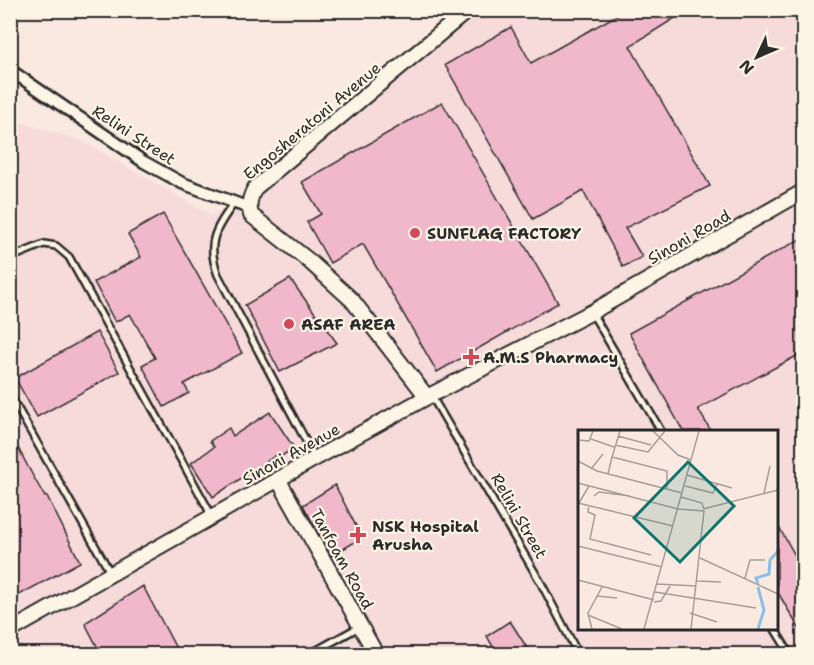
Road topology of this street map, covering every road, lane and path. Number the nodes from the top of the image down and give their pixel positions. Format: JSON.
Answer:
{"nodes":[{"id":1,"x":468,"y":10,"type":"edge"},
{"id":2,"x":451,"y":16,"type":"edge"},
{"id":3,"x":10,"y":70,"type":"edge"},
{"id":4,"x":804,"y":190,"type":"edge"},
{"id":5,"x":234,"y":203,"type":"junction"},
{"id":6,"x":249,"y":208,"type":"junction"},
{"id":7,"x":10,"y":258,"type":"edge"},
{"id":8,"x":592,"y":312,"type":"junction"},
{"id":9,"x":10,"y":395,"type":"edge"},
{"id":10,"x":429,"y":396,"type":"junction"},
{"id":11,"x":660,"y":430,"type":"edge"},
{"id":12,"x":315,"y":458,"type":"junction"},
{"id":13,"x":278,"y":479,"type":"junction"},
{"id":14,"x":213,"y":517,"type":"junction"},
{"id":15,"x":111,"y":575,"type":"junction"},
{"id":16,"x":360,"y":626,"type":"junction"},
{"id":17,"x":775,"y":629,"type":"edge"},
{"id":18,"x":10,"y":631,"type":"edge"},
{"id":19,"x":310,"y":654,"type":"edge"},
{"id":20,"x":376,"y":654,"type":"edge"},
{"id":21,"x":578,"y":654,"type":"edge"},
{"id":22,"x":790,"y":654,"type":"edge"}],
"edges":[{"from":1,"to":2,"type":"street","name":"Engosheratoni Avenue"},
{"from":2,"to":6,"type":"street","name":"Engosheratoni Avenue"},
{"from":3,"to":5,"type":"street","name":"Relini Street"},
{"from":4,"to":8,"type":"street","name":"Sinoni Road"},
{"from":5,"to":6,"type":"street","name":"Relini Street"},
{"from":5,"to":12,"type":"lane"},
{"from":6,"to":10,"type":"street","name":"Engosheratoni Avenue"},
{"from":7,"to":14,"type":"lane"},
{"from":8,"to":10,"type":"street","name":"Sinoni Avenue"},
{"from":8,"to":11,"type":"lane"},
{"from":9,"to":15,"type":"lane"},
{"from":10,"to":12,"type":"street","name":"Sinoni Avenue"},
{"from":10,"to":21,"type":"lane","name":"Relini Street"},
{"from":12,"to":13,"type":"street","name":"Sinoni Avenue"},
{"from":13,"to":14,"type":"street","name":"Sinoni Avenue"},
{"from":13,"to":16,"type":"street","name":"Tanfoam Road"},
{"from":14,"to":15,"type":"street","name":"Sinoni Avenue"},
{"from":15,"to":18,"type":"street","name":"Sinoni Avenue"},
{"from":16,"to":19,"type":"lane"},
{"from":16,"to":20,"type":"street","name":"Tanfoam Road"},
{"from":17,"to":22,"type":"lane"}]}
